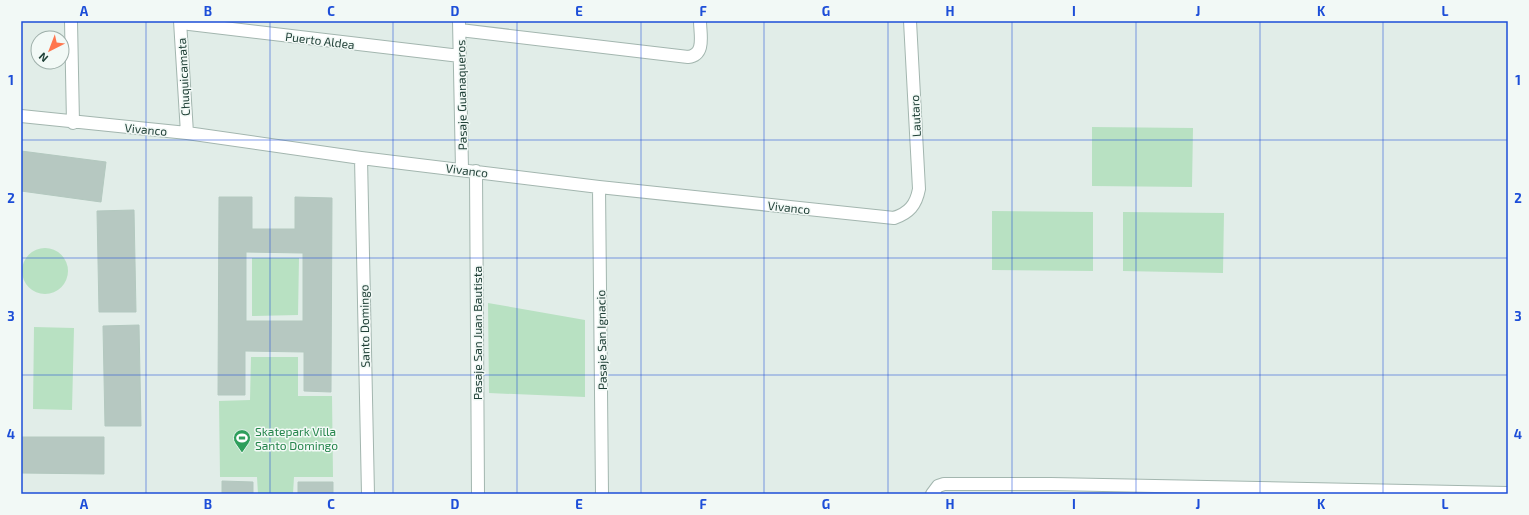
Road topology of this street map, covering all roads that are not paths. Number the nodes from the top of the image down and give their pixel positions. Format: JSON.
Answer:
{"nodes":[{"id":1,"x":71,"y":21,"type":"edge"},
{"id":2,"x":700,"y":21,"type":"edge"},
{"id":3,"x":910,"y":21,"type":"edge"},
{"id":4,"x":181,"y":22,"type":"edge"},
{"id":5,"x":460,"y":25,"type":"edge"},
{"id":6,"x":460,"y":56,"type":"junction"},
{"id":7,"x":21,"y":116,"type":"edge"},
{"id":8,"x":73,"y":122,"type":"junction"},
{"id":9,"x":186,"y":133,"type":"junction"},
{"id":10,"x":361,"y":158,"type":"junction"},
{"id":11,"x":462,"y":169,"type":"junction"},
{"id":12,"x":476,"y":171,"type":"junction"},
{"id":13,"x":599,"y":187,"type":"junction"},
{"id":14,"x":911,"y":209,"type":"joint"},
{"id":15,"x":1051,"y":489,"type":"edge"},
{"id":16,"x":935,"y":490,"type":"edge"},
{"id":17,"x":1156,"y":490,"type":"edge"},
{"id":18,"x":1292,"y":492,"type":"edge"},
{"id":19,"x":1427,"y":493,"type":"edge"},
{"id":20,"x":1508,"y":493,"type":"edge"},
{"id":21,"x":368,"y":494,"type":"edge"},
{"id":22,"x":478,"y":494,"type":"edge"},
{"id":23,"x":602,"y":494,"type":"edge"}],
"edges":[{"from":1,"to":8,"type":"street"},
{"from":2,"to":5,"type":"street"},
{"from":3,"to":14,"type":"street","name":"Lautaro"},
{"from":4,"to":6,"type":"street","name":"Puerto Aldea"},
{"from":4,"to":9,"type":"street","name":"Chuquicamata"},
{"from":5,"to":6,"type":"street","name":"Pasaje Guanaqueros"},
{"from":6,"to":11,"type":"street","name":"Pasaje Guanaqueros"},
{"from":7,"to":8,"type":"street","name":"Vivanco"},
{"from":8,"to":9,"type":"street","name":"Vivanco"},
{"from":9,"to":10,"type":"street","name":"Vivanco"},
{"from":10,"to":11,"type":"street","name":"Vivanco"},
{"from":10,"to":21,"type":"street","name":"Santo Domingo"},
{"from":11,"to":12,"type":"street","name":"Vivanco"},
{"from":12,"to":13,"type":"street","name":"Vivanco"},
{"from":12,"to":22,"type":"street","name":"Pasaje San Juan Bautista"},
{"from":13,"to":14,"type":"street","name":"Vivanco"},
{"from":13,"to":23,"type":"street","name":"Pasaje San Ignacio"},
{"from":15,"to":16,"type":"street"},
{"from":15,"to":17,"type":"street"},
{"from":17,"to":18,"type":"street"},
{"from":18,"to":19,"type":"street"},
{"from":19,"to":20,"type":"street"}]}
